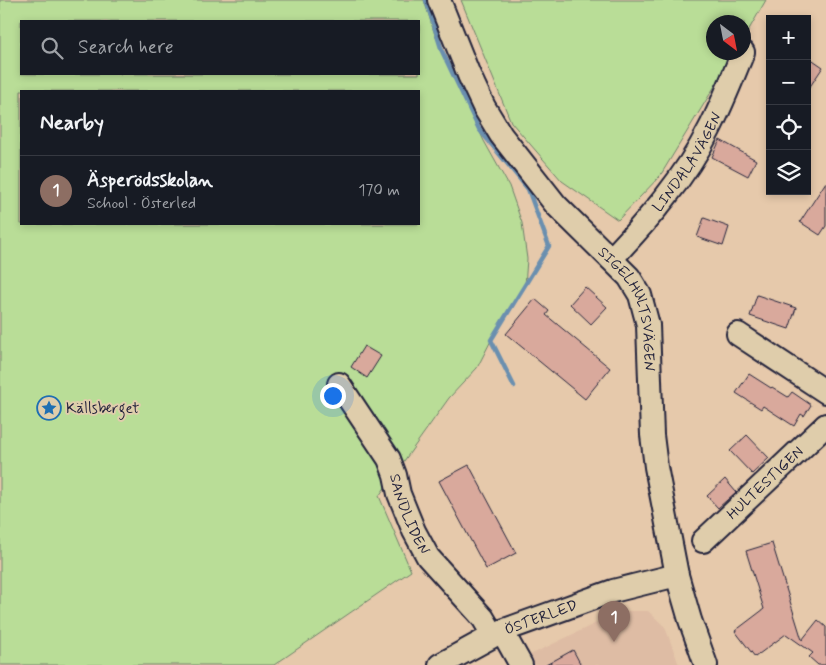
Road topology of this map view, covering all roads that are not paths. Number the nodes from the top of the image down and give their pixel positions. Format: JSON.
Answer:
{"nodes":[{"id":1,"x":439,"y":0,"type":"edge"},
{"id":2,"x":739,"y":60,"type":"edge"},
{"id":3,"x":611,"y":259,"type":"junction"},
{"id":4,"x":738,"y":334,"type":"dead end"},
{"id":5,"x":338,"y":384,"type":"dead end"},
{"id":6,"x":826,"y":392,"type":"edge"},
{"id":7,"x":826,"y":425,"type":"edge"},
{"id":8,"x":703,"y":540,"type":"dead end"},
{"id":9,"x":678,"y":575,"type":"junction"},
{"id":10,"x":498,"y":633,"type":"junction"},
{"id":11,"x":440,"y":665,"type":"edge"},
{"id":12,"x":521,"y":665,"type":"edge"},
{"id":13,"x":706,"y":665,"type":"edge"}],
"edges":[{"from":1,"to":3,"type":"street","name":"SIGELHULTSVÄGEN"},
{"from":2,"to":3,"type":"street","name":"LINDALAVÄGEN"},
{"from":3,"to":9,"type":"street","name":"SIGELHULTSVÄGEN"},
{"from":4,"to":6,"type":"street"},
{"from":5,"to":10,"type":"street","name":"SANDLIDEN"},
{"from":7,"to":8,"type":"street","name":"HULTESTIGEN"},
{"from":9,"to":10,"type":"street","name":"ÖSTERLED"},
{"from":9,"to":13,"type":"street","name":"SIGELHULTSVÄGEN"},
{"from":10,"to":11,"type":"street","name":"ÖSTERLED"},
{"from":10,"to":12,"type":"street","name":"SANDLIDEN"}]}
